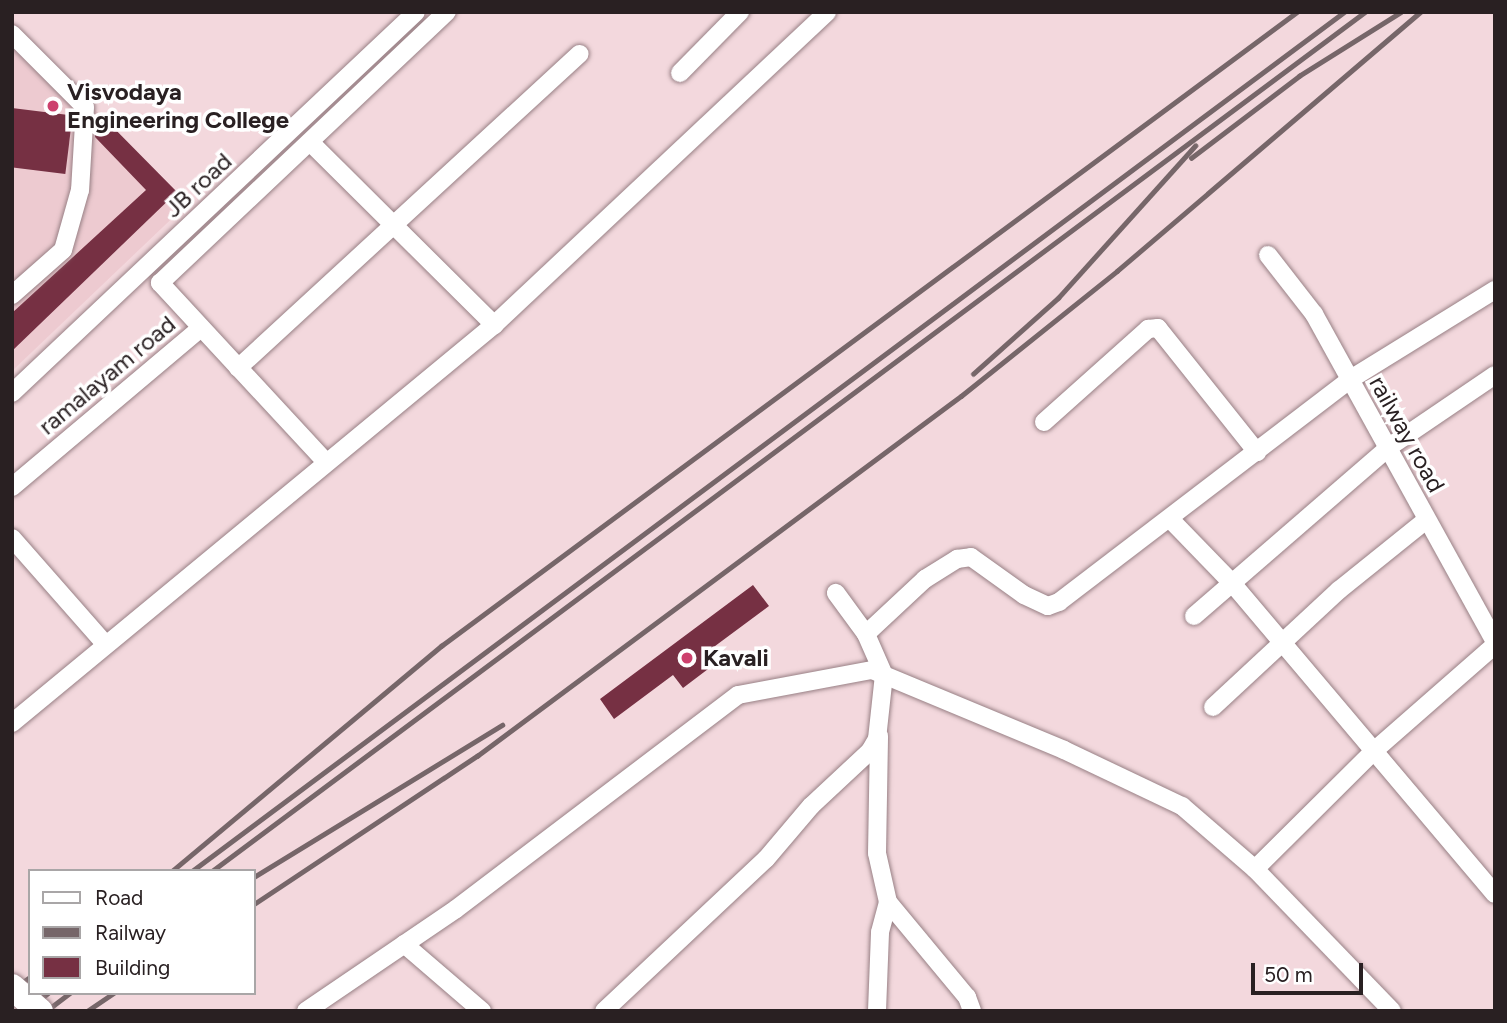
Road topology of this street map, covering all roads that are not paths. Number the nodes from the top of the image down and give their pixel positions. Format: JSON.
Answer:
{"nodes":[{"id":1,"x":416,"y":12,"type":"edge"},
{"id":2,"x":447,"y":12,"type":"edge"},
{"id":3,"x":740,"y":12,"type":"edge"},
{"id":4,"x":827,"y":12,"type":"edge"},
{"id":5,"x":12,"y":33,"type":"edge"},
{"id":6,"x":580,"y":54,"type":"dead end"},
{"id":7,"x":680,"y":73,"type":"dead end"},
{"id":8,"x":310,"y":142,"type":"junction"},
{"id":9,"x":395,"y":227,"type":"junction"},
{"id":10,"x":1268,"y":255,"type":"dead end"},
{"id":11,"x":1495,"y":290,"type":"edge"},
{"id":12,"x":12,"y":295,"type":"edge"},
{"id":13,"x":494,"y":325,"type":"junction"},
{"id":14,"x":201,"y":328,"type":"junction"},
{"id":15,"x":238,"y":368,"type":"junction"},
{"id":16,"x":1495,"y":375,"type":"edge"},
{"id":17,"x":1349,"y":380,"type":"junction"},
{"id":18,"x":12,"y":393,"type":"edge"},
{"id":19,"x":1044,"y":422,"type":"dead end"},
{"id":20,"x":1389,"y":447,"type":"junction"},
{"id":21,"x":1257,"y":452,"type":"junction"},
{"id":22,"x":325,"y":461,"type":"junction"},
{"id":23,"x":12,"y":488,"type":"edge"},
{"id":24,"x":1170,"y":519,"type":"junction"},
{"id":25,"x":1426,"y":520,"type":"junction"},
{"id":26,"x":12,"y":538,"type":"edge"},
{"id":27,"x":1232,"y":583,"type":"junction"},
{"id":28,"x":836,"y":593,"type":"dead end"},
{"id":29,"x":1194,"y":616,"type":"dead end"},
{"id":30,"x":866,"y":634,"type":"junction"},
{"id":31,"x":1281,"y":643,"type":"junction"},
{"id":32,"x":1495,"y":643,"type":"edge"},
{"id":33,"x":106,"y":645,"type":"junction"},
{"id":34,"x":884,"y":675,"type":"junction"},
{"id":35,"x":1213,"y":708,"type":"dead end"},
{"id":36,"x":879,"y":721,"type":"junction"},
{"id":37,"x":12,"y":723,"type":"edge"},
{"id":38,"x":1375,"y":750,"type":"junction"},
{"id":39,"x":1255,"y":869,"type":"junction"},
{"id":40,"x":1495,"y":894,"type":"edge"},
{"id":41,"x":888,"y":902,"type":"junction"},
{"id":42,"x":404,"y":944,"type":"junction"},
{"id":43,"x":12,"y":987,"type":"edge"},
{"id":44,"x":40,"y":1011,"type":"edge"},
{"id":45,"x":306,"y":1011,"type":"edge"},
{"id":46,"x":482,"y":1011,"type":"edge"},
{"id":47,"x":604,"y":1011,"type":"edge"},
{"id":48,"x":877,"y":1011,"type":"edge"},
{"id":49,"x":972,"y":1011,"type":"edge"},
{"id":50,"x":1392,"y":1011,"type":"edge"}],
"edges":[{"from":1,"to":18,"type":"street","name":"JB road"},
{"from":2,"to":8,"type":"street"},
{"from":3,"to":7,"type":"street"},
{"from":4,"to":13,"type":"street"},
{"from":5,"to":12,"type":"street"},
{"from":6,"to":9,"type":"street"},
{"from":8,"to":9,"type":"street"},
{"from":8,"to":14,"type":"street"},
{"from":9,"to":13,"type":"street"},
{"from":9,"to":15,"type":"street"},
{"from":10,"to":17,"type":"street","name":"railway road"},
{"from":11,"to":17,"type":"street"},
{"from":13,"to":22,"type":"street"},
{"from":14,"to":15,"type":"street"},
{"from":14,"to":23,"type":"street","name":"ramalayam road"},
{"from":15,"to":22,"type":"street"},
{"from":16,"to":20,"type":"street"},
{"from":17,"to":20,"type":"street","name":"railway road"},
{"from":17,"to":21,"type":"street"},
{"from":19,"to":21,"type":"street"},
{"from":20,"to":25,"type":"street","name":"railway road"},
{"from":20,"to":27,"type":"street"},
{"from":21,"to":24,"type":"street"},
{"from":22,"to":33,"type":"street"},
{"from":24,"to":27,"type":"street"},
{"from":24,"to":30,"type":"street"},
{"from":25,"to":31,"type":"street"},
{"from":25,"to":32,"type":"street","name":"railway road"},
{"from":26,"to":33,"type":"street"},
{"from":27,"to":29,"type":"street"},
{"from":27,"to":31,"type":"street"},
{"from":28,"to":30,"type":"street"},
{"from":30,"to":34,"type":"street"},
{"from":31,"to":35,"type":"street"},
{"from":31,"to":38,"type":"street"},
{"from":32,"to":38,"type":"street"},
{"from":33,"to":37,"type":"street"},
{"from":34,"to":36,"type":"street"},
{"from":34,"to":39,"type":"street"},
{"from":34,"to":42,"type":"street"},
{"from":36,"to":41,"type":"street"},
{"from":36,"to":47,"type":"street"},
{"from":38,"to":39,"type":"street"},
{"from":38,"to":40,"type":"street"},
{"from":39,"to":50,"type":"street"},
{"from":41,"to":48,"type":"street"},
{"from":41,"to":49,"type":"street"},
{"from":42,"to":45,"type":"street"},
{"from":42,"to":46,"type":"street"},
{"from":43,"to":44,"type":"highway","bridge":true}]}
